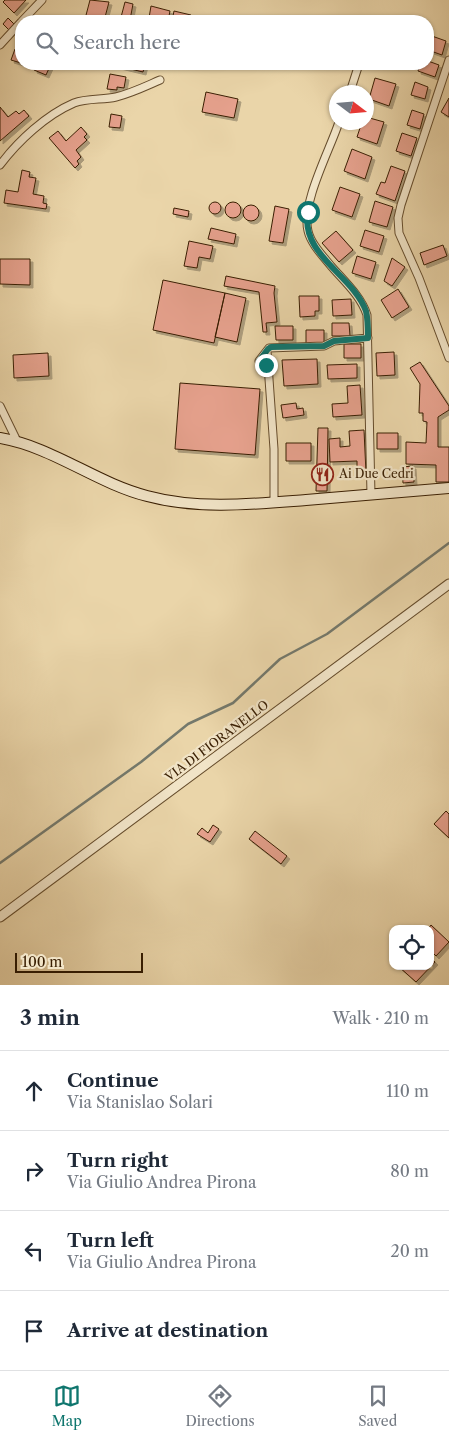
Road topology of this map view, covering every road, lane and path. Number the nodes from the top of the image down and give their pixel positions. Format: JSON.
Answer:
{"nodes":[{"id":1,"x":42,"y":0,"type":"edge"},
{"id":2,"x":28,"y":15,"type":"edge"},
{"id":3,"x":15,"y":29,"type":"edge"},
{"id":4,"x":0,"y":45,"type":"edge"},
{"id":5,"x":449,"y":60,"type":"edge"},
{"id":6,"x":357,"y":70,"type":"edge"},
{"id":7,"x":160,"y":80,"type":"dead end"},
{"id":8,"x":352,"y":85,"type":"edge"},
{"id":9,"x":337,"y":130,"type":"edge"},
{"id":10,"x":0,"y":165,"type":"edge"},
{"id":11,"x":368,"y":338,"type":"junction"},
{"id":12,"x":447,"y":344,"type":"edge"},
{"id":13,"x":449,"y":358,"type":"edge"},
{"id":14,"x":0,"y":406,"type":"edge"},
{"id":15,"x":0,"y":438,"type":"edge"},
{"id":16,"x":17,"y":441,"type":"junction"},
{"id":17,"x":449,"y":488,"type":"edge"},
{"id":18,"x":372,"y":495,"type":"junction"},
{"id":19,"x":274,"y":502,"type":"junction"},
{"id":20,"x":449,"y":584,"type":"edge"},
{"id":21,"x":0,"y":917,"type":"edge"}],
"edges":[{"from":1,"to":2,"type":"street"},
{"from":3,"to":4,"type":"street"},
{"from":5,"to":12,"type":"street"},
{"from":6,"to":8,"type":"street"},
{"from":7,"to":10,"type":"street"},
{"from":9,"to":11,"type":"street"},
{"from":11,"to":18,"type":"street"},
{"from":11,"to":19,"type":"street"},
{"from":12,"to":13,"type":"street"},
{"from":14,"to":16,"type":"street"},
{"from":15,"to":16,"type":"main road"},
{"from":16,"to":19,"type":"main road"},
{"from":17,"to":18,"type":"main road"},
{"from":18,"to":19,"type":"main road"},
{"from":20,"to":21,"type":"street","name":"VIA DI FIORANELLO"}]}
